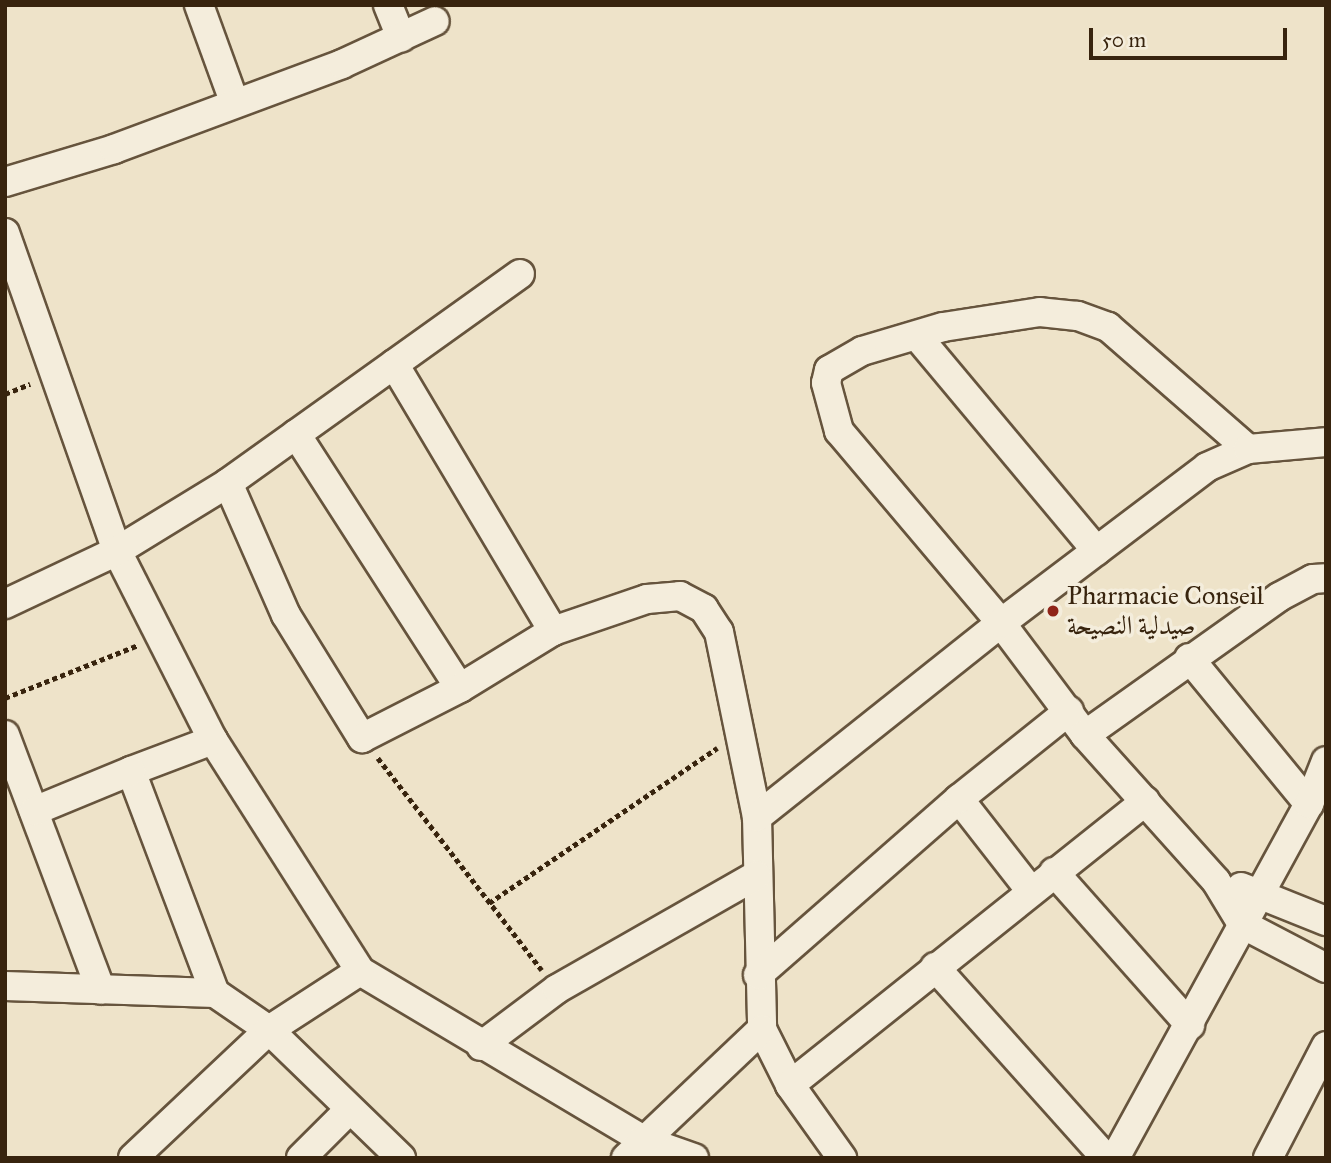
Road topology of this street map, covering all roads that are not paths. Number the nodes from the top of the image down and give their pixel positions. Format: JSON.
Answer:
{"nodes":[{"id":1,"x":199,"y":5,"type":"edge"},
{"id":2,"x":388,"y":5,"type":"edge"},
{"id":3,"x":435,"y":21,"type":"dead end"},
{"id":4,"x":401,"y":37,"type":"junction"},
{"id":5,"x":234,"y":101,"type":"junction"},
{"id":6,"x":5,"y":182,"type":"edge"},
{"id":7,"x":5,"y":233,"type":"edge"},
{"id":8,"x":520,"y":274,"type":"dead end"},
{"id":9,"x":916,"y":336,"type":"junction"},
{"id":10,"x":394,"y":364,"type":"junction"},
{"id":11,"x":296,"y":434,"type":"junction"},
{"id":12,"x":1326,"y":442,"type":"edge"},
{"id":13,"x":1248,"y":449,"type":"junction"},
{"id":14,"x":228,"y":483,"type":"junction"},
{"id":15,"x":117,"y":551,"type":"junction"},
{"id":16,"x":1097,"y":551,"type":"junction"},
{"id":17,"x":1326,"y":578,"type":"edge"},
{"id":18,"x":5,"y":604,"type":"edge"},
{"id":19,"x":1001,"y":623,"type":"junction"},
{"id":20,"x":553,"y":631,"type":"junction"},
{"id":21,"x":1189,"y":658,"type":"junction"},
{"id":22,"x":460,"y":688,"type":"junction"},
{"id":23,"x":1069,"y":711,"type":"junction"},
{"id":24,"x":5,"y":735,"type":"edge"},
{"id":25,"x":1086,"y":735,"type":"junction"},
{"id":26,"x":213,"y":740,"type":"junction"},
{"id":27,"x":1326,"y":761,"type":"edge"},
{"id":28,"x":131,"y":771,"type":"junction"},
{"id":29,"x":959,"y":799,"type":"junction"},
{"id":30,"x":1146,"y":802,"type":"junction"},
{"id":31,"x":1310,"y":804,"type":"junction"},
{"id":32,"x":34,"y":811,"type":"junction"},
{"id":33,"x":757,"y":817,"type":"junction"},
{"id":34,"x":1054,"y":872,"type":"junction"},
{"id":35,"x":757,"y":875,"type":"junction"},
{"id":36,"x":1216,"y":881,"type":"junction"},
{"id":37,"x":1030,"y":890,"type":"junction"},
{"id":38,"x":1259,"y":891,"type":"junction"},
{"id":39,"x":1326,"y":921,"type":"edge"},
{"id":40,"x":1242,"y":924,"type":"junction"},
{"id":41,"x":935,"y":967,"type":"junction"},
{"id":42,"x":1326,"y":968,"type":"edge"},
{"id":43,"x":360,"y":971,"type":"junction"},
{"id":44,"x":758,"y":975,"type":"junction"},
{"id":45,"x":5,"y":986,"type":"edge"},
{"id":46,"x":101,"y":989,"type":"junction"},
{"id":47,"x":215,"y":993,"type":"junction"},
{"id":48,"x":1190,"y":1025,"type":"junction"},
{"id":49,"x":762,"y":1029,"type":"junction"},
{"id":50,"x":269,"y":1030,"type":"junction"},
{"id":51,"x":481,"y":1046,"type":"junction"},
{"id":52,"x":1326,"y":1046,"type":"edge"},
{"id":53,"x":790,"y":1085,"type":"junction"},
{"id":54,"x":348,"y":1111,"type":"junction"},
{"id":55,"x":634,"y":1149,"type":"edge"},
{"id":56,"x":133,"y":1158,"type":"edge"},
{"id":57,"x":301,"y":1158,"type":"edge"},
{"id":58,"x":401,"y":1158,"type":"edge"},
{"id":59,"x":694,"y":1158,"type":"edge"},
{"id":60,"x":842,"y":1158,"type":"edge"},
{"id":61,"x":1106,"y":1158,"type":"edge"},
{"id":62,"x":1115,"y":1158,"type":"edge"},
{"id":63,"x":1268,"y":1158,"type":"edge"}],
"edges":[{"from":1,"to":5,"type":"street"},
{"from":2,"to":4,"type":"street"},
{"from":3,"to":4,"type":"street"},
{"from":4,"to":5,"type":"street"},
{"from":5,"to":6,"type":"street"},
{"from":7,"to":15,"type":"street"},
{"from":8,"to":10,"type":"street"},
{"from":9,"to":13,"type":"street"},
{"from":9,"to":16,"type":"street"},
{"from":9,"to":19,"type":"street"},
{"from":10,"to":11,"type":"street"},
{"from":10,"to":20,"type":"street"},
{"from":11,"to":14,"type":"street"},
{"from":11,"to":22,"type":"street"},
{"from":12,"to":13,"type":"street"},
{"from":13,"to":16,"type":"street"},
{"from":14,"to":15,"type":"street"},
{"from":14,"to":22,"type":"street"},
{"from":15,"to":18,"type":"street"},
{"from":15,"to":26,"type":"street"},
{"from":16,"to":19,"type":"street"},
{"from":17,"to":21,"type":"street"},
{"from":19,"to":23,"type":"street"},
{"from":19,"to":33,"type":"street"},
{"from":20,"to":22,"type":"street"},
{"from":20,"to":33,"type":"street"},
{"from":21,"to":25,"type":"street"},
{"from":21,"to":31,"type":"street"},
{"from":23,"to":25,"type":"street"},
{"from":23,"to":29,"type":"street"},
{"from":24,"to":32,"type":"street"},
{"from":25,"to":30,"type":"street"},
{"from":26,"to":28,"type":"street"},
{"from":26,"to":43,"type":"street"},
{"from":27,"to":31,"type":"street"},
{"from":28,"to":32,"type":"street"},
{"from":28,"to":47,"type":"street"},
{"from":29,"to":37,"type":"street"},
{"from":29,"to":44,"type":"street"},
{"from":30,"to":34,"type":"street"},
{"from":30,"to":36,"type":"street"},
{"from":31,"to":38,"type":"street"},
{"from":32,"to":46,"type":"street"},
{"from":33,"to":35,"type":"street"},
{"from":34,"to":37,"type":"street"},
{"from":34,"to":48,"type":"street"},
{"from":35,"to":44,"type":"street"},
{"from":35,"to":51,"type":"street"},
{"from":36,"to":38,"type":"street"},
{"from":36,"to":40,"type":"street"},
{"from":37,"to":41,"type":"street"},
{"from":38,"to":39,"type":"street"},
{"from":38,"to":40,"type":"street"},
{"from":40,"to":42,"type":"street"},
{"from":40,"to":48,"type":"street"},
{"from":41,"to":53,"type":"street"},
{"from":41,"to":61,"type":"street"},
{"from":43,"to":50,"type":"street"},
{"from":43,"to":51,"type":"street"},
{"from":44,"to":49,"type":"street"},
{"from":45,"to":46,"type":"street"},
{"from":46,"to":47,"type":"street"},
{"from":47,"to":50,"type":"street"},
{"from":48,"to":62,"type":"street"},
{"from":49,"to":53,"type":"street"},
{"from":49,"to":55,"type":"street"},
{"from":50,"to":54,"type":"street"},
{"from":50,"to":56,"type":"street"},
{"from":51,"to":55,"type":"street"},
{"from":52,"to":63,"type":"street"},
{"from":53,"to":60,"type":"street"},
{"from":54,"to":57,"type":"street"},
{"from":54,"to":58,"type":"street"},
{"from":55,"to":59,"type":"street"}]}
